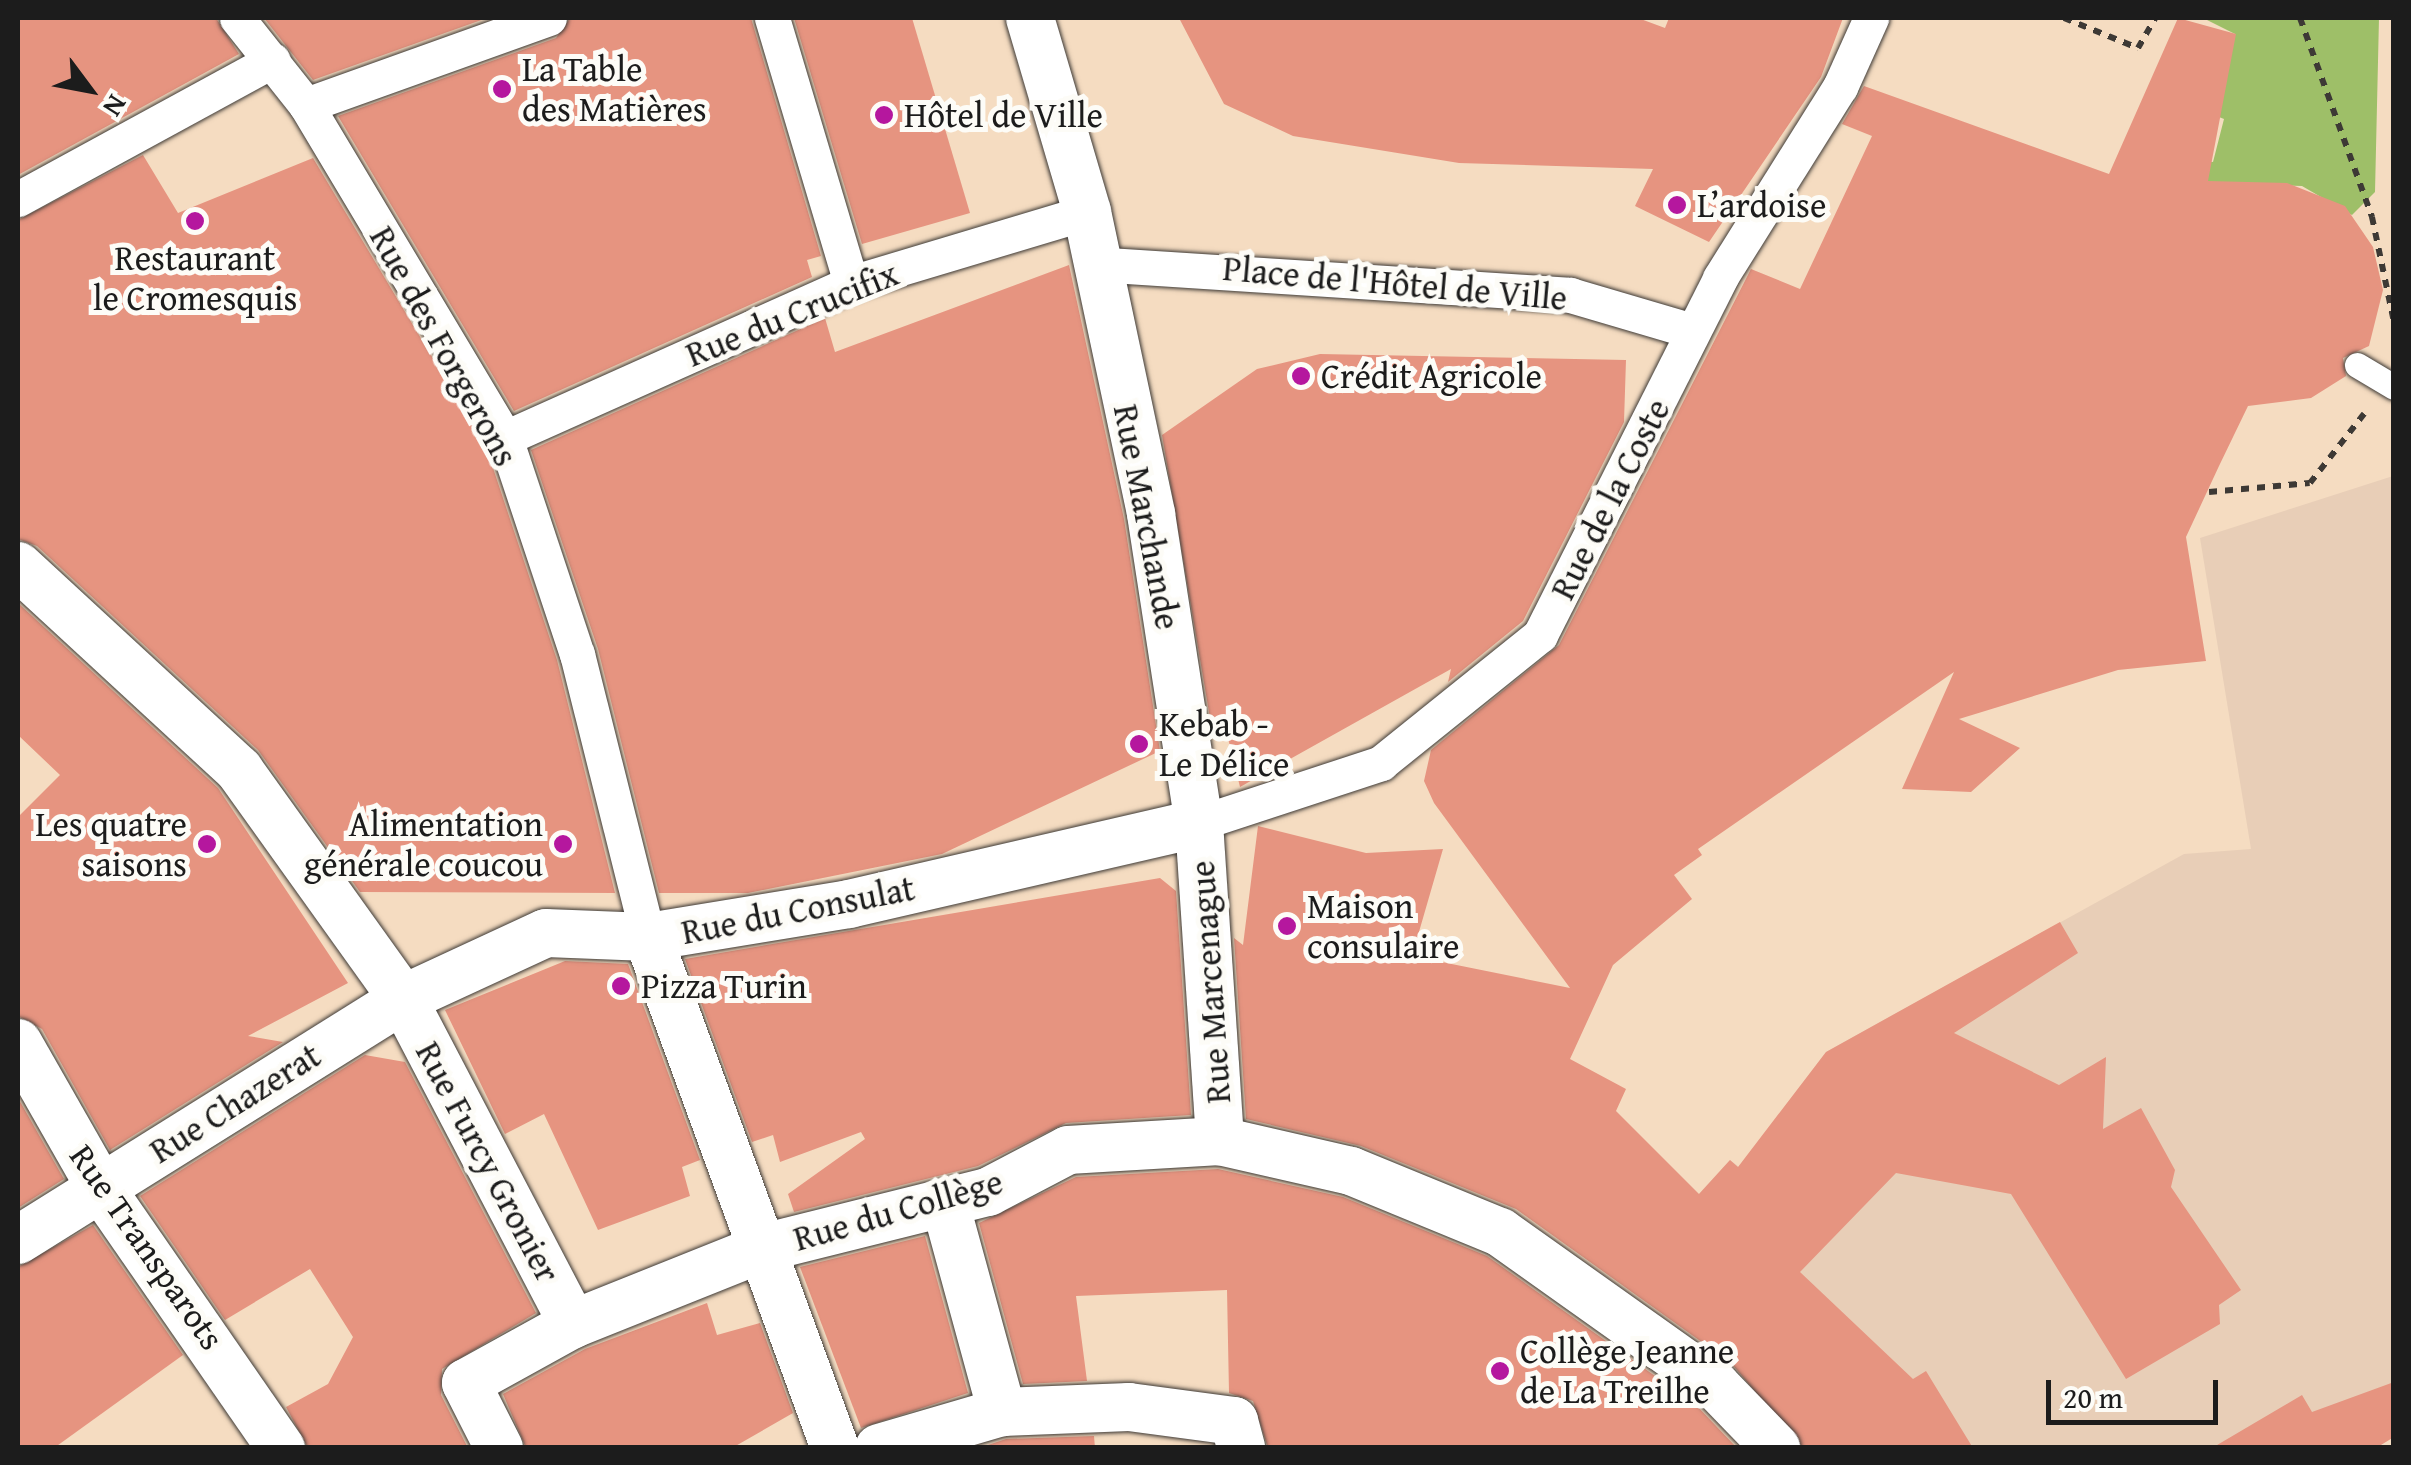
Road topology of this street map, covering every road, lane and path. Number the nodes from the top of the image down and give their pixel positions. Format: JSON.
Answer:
{"nodes":[{"id":1,"x":237,"y":18,"type":"edge"},
{"id":2,"x":549,"y":18,"type":"edge"},
{"id":3,"x":772,"y":18,"type":"edge"},
{"id":4,"x":1030,"y":18,"type":"edge"},
{"id":5,"x":1871,"y":18,"type":"edge"},
{"id":6,"x":2064,"y":18,"type":"edge"},
{"id":7,"x":2154,"y":18,"type":"edge"},
{"id":8,"x":2300,"y":18,"type":"edge"},
{"id":9,"x":274,"y":60,"type":"junction"},
{"id":10,"x":306,"y":105,"type":"junction"},
{"id":11,"x":18,"y":199,"type":"edge"},
{"id":12,"x":1088,"y":212,"type":"junction"},
{"id":13,"x":1094,"y":264,"type":"junction"},
{"id":14,"x":851,"y":282,"type":"junction"},
{"id":15,"x":2394,"y":322,"type":"edge"},
{"id":16,"x":1692,"y":331,"type":"junction"},
{"id":17,"x":2357,"y":365,"type":"dead end"},
{"id":18,"x":2394,"y":386,"type":"edge"},
{"id":19,"x":2366,"y":406,"type":"dead end"},
{"id":20,"x":504,"y":438,"type":"junction"},
{"id":21,"x":2209,"y":492,"type":"dead end"},
{"id":22,"x":18,"y":566,"type":"edge"},
{"id":23,"x":1200,"y":823,"type":"junction"},
{"id":24,"x":648,"y":937,"type":"junction"},
{"id":25,"x":404,"y":999,"type":"junction"},
{"id":26,"x":18,"y":1043,"type":"edge"},
{"id":27,"x":1220,"y":1141,"type":"junction"},
{"id":28,"x":100,"y":1186,"type":"junction"},
{"id":29,"x":945,"y":1203,"type":"junction"},
{"id":30,"x":18,"y":1240,"type":"edge"},
{"id":31,"x":762,"y":1248,"type":"junction"},
{"id":32,"x":573,"y":1324,"type":"junction"},
{"id":33,"x":1002,"y":1412,"type":"junction"},
{"id":34,"x":281,"y":1448,"type":"edge"},
{"id":35,"x":499,"y":1448,"type":"edge"},
{"id":36,"x":835,"y":1448,"type":"edge"},
{"id":37,"x":880,"y":1448,"type":"edge"},
{"id":38,"x":1241,"y":1448,"type":"edge"},
{"id":39,"x":1776,"y":1448,"type":"edge"}],
"edges":[{"from":1,"to":9,"type":"street","name":"Rue des Forgerons"},
{"from":2,"to":10,"type":"street"},
{"from":3,"to":14,"type":"street"},
{"from":4,"to":12,"type":"street"},
{"from":5,"to":16,"type":"street","name":"Rue de la Coste"},
{"from":6,"to":7,"type":"path"},
{"from":8,"to":15,"type":"path"},
{"from":9,"to":10,"type":"street","name":"Rue des Forgerons"},
{"from":9,"to":11,"type":"street"},
{"from":10,"to":20,"type":"street","name":"Rue des Forgerons"},
{"from":12,"to":13,"type":"street","name":"Rue Marchande"},
{"from":12,"to":14,"type":"street","name":"Rue du Crucifix"},
{"from":13,"to":16,"type":"street","name":"Place de l'Hôtel de Ville"},
{"from":13,"to":23,"type":"street","name":"Rue Marchande"},
{"from":14,"to":20,"type":"street","name":"Rue du Crucifix"},
{"from":16,"to":23,"type":"street","name":"Rue de la Coste"},
{"from":17,"to":18,"type":"lane","bridge":true},
{"from":19,"to":21,"type":"path"},
{"from":20,"to":24,"type":"street","name":"Rue des Forgerons"},
{"from":22,"to":25,"type":"street","name":"Rue Furcy Gronier"},
{"from":23,"to":24,"type":"street","name":"Rue du Consulat"},
{"from":23,"to":27,"type":"street","name":"Rue Marcenague"},
{"from":24,"to":25,"type":"street","name":"Rue du Consulat"},
{"from":24,"to":31,"type":"street"},
{"from":25,"to":28,"type":"street","name":"Rue Chazerat"},
{"from":25,"to":32,"type":"street","name":"Rue Furcy Gronier"},
{"from":26,"to":28,"type":"street","name":"Rue Transparots"},
{"from":27,"to":29,"type":"street","name":"Rue du Collège"},
{"from":27,"to":39,"type":"street","name":"Rue du Collège"},
{"from":28,"to":30,"type":"street","name":"Rue Chazerat"},
{"from":28,"to":34,"type":"street","name":"Rue Transparots"},
{"from":29,"to":31,"type":"street","name":"Rue du Collège"},
{"from":29,"to":33,"type":"street"},
{"from":31,"to":32,"type":"street","name":"Rue du Collège"},
{"from":31,"to":36,"type":"street"},
{"from":32,"to":35,"type":"street","name":"Rue du Collège"},
{"from":33,"to":37,"type":"street"},
{"from":33,"to":38,"type":"street"}]}
